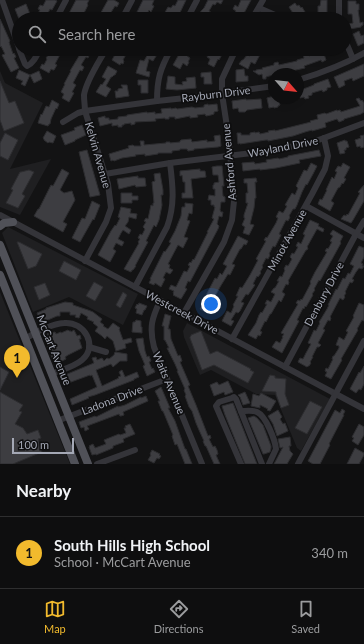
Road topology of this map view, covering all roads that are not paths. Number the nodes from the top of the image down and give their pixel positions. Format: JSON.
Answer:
{"nodes":[{"id":1,"x":2,"y":0,"type":"edge"},
{"id":2,"x":66,"y":0,"type":"edge"},
{"id":3,"x":132,"y":0,"type":"edge"},
{"id":4,"x":197,"y":0,"type":"edge"},
{"id":5,"x":263,"y":0,"type":"edge"},
{"id":6,"x":339,"y":0,"type":"edge"},
{"id":7,"x":259,"y":8,"type":"junction"},
{"id":8,"x":60,"y":12,"type":"edge"},
{"id":9,"x":126,"y":12,"type":"edge"},
{"id":10,"x":191,"y":12,"type":"edge"},
{"id":11,"x":256,"y":12,"type":"edge"},
{"id":12,"x":268,"y":12,"type":"edge"},
{"id":13,"x":339,"y":12,"type":"edge"},
{"id":14,"x":12,"y":29,"type":"edge"},
{"id":15,"x":364,"y":53,"type":"edge"},
{"id":16,"x":21,"y":56,"type":"edge"},
{"id":17,"x":36,"y":56,"type":"edge"},
{"id":18,"x":103,"y":56,"type":"edge"},
{"id":19,"x":168,"y":56,"type":"edge"},
{"id":20,"x":233,"y":56,"type":"edge"},
{"id":21,"x":352,"y":56,"type":"edge"},
{"id":22,"x":353,"y":59,"type":"junction"},
{"id":23,"x":304,"y":78,"type":"edge"},
{"id":24,"x":268,"y":87,"type":"edge"},
{"id":25,"x":222,"y":94,"type":"junction"},
{"id":26,"x":157,"y":101,"type":"junction"},
{"id":27,"x":85,"y":111,"type":"junction"},
{"id":28,"x":63,"y":122,"type":"dead end"},
{"id":29,"x":364,"y":123,"type":"edge"},
{"id":30,"x":324,"y":138,"type":"junction"},
{"id":31,"x":230,"y":156,"type":"junction"},
{"id":32,"x":170,"y":163,"type":"junction"},
{"id":33,"x":105,"y":174,"type":"junction"},
{"id":34,"x":306,"y":206,"type":"junction"},
{"id":35,"x":0,"y":215,"type":"edge"},
{"id":36,"x":364,"y":221,"type":"edge"},
{"id":37,"x":13,"y":222,"type":"junction"},
{"id":38,"x":0,"y":226,"type":"edge"},
{"id":39,"x":356,"y":234,"type":"junction"},
{"id":40,"x":364,"y":238,"type":"edge"},
{"id":41,"x":0,"y":244,"type":"edge"},
{"id":42,"x":85,"y":261,"type":"junction"},
{"id":43,"x":0,"y":275,"type":"edge"},
{"id":44,"x":135,"y":287,"type":"junction"},
{"id":45,"x":160,"y":301,"type":"junction"},
{"id":46,"x":184,"y":314,"type":"junction"},
{"id":47,"x":35,"y":333,"type":"junction"},
{"id":48,"x":25,"y":339,"type":"junction"},
{"id":49,"x":232,"y":339,"type":"junction"},
{"id":50,"x":364,"y":341,"type":"edge"},
{"id":51,"x":89,"y":347,"type":"junction"},
{"id":52,"x":106,"y":352,"type":"dead end"},
{"id":53,"x":285,"y":367,"type":"junction"},
{"id":54,"x":51,"y":374,"type":"junction"},
{"id":55,"x":167,"y":379,"type":"junction"},
{"id":56,"x":336,"y":394,"type":"junction"},
{"id":57,"x":364,"y":409,"type":"edge"},
{"id":58,"x":241,"y":410,"type":"junction"},
{"id":59,"x":68,"y":416,"type":"junction"},
{"id":60,"x":57,"y":421,"type":"junction"},
{"id":61,"x":135,"y":450,"type":"dead end"},
{"id":62,"x":74,"y":464,"type":"edge"},
{"id":63,"x":88,"y":464,"type":"edge"},
{"id":64,"x":97,"y":464,"type":"edge"},
{"id":65,"x":202,"y":464,"type":"edge"},
{"id":66,"x":241,"y":464,"type":"edge"},
{"id":67,"x":262,"y":464,"type":"edge"},
{"id":68,"x":270,"y":464,"type":"edge"},
{"id":69,"x":298,"y":464,"type":"edge"}],
"edges":[{"from":1,"to":14,"type":"street"},
{"from":2,"to":8,"type":"street"},
{"from":3,"to":9,"type":"street"},
{"from":4,"to":10,"type":"street"},
{"from":5,"to":7,"type":"street"},
{"from":6,"to":13,"type":"street"},
{"from":7,"to":11,"type":"street"},
{"from":7,"to":12,"type":"street"},
{"from":15,"to":22,"type":"street"},
{"from":16,"to":17,"type":"street"},
{"from":18,"to":27,"type":"street","name":"Kelvin Avenue"},
{"from":19,"to":26,"type":"street"},
{"from":20,"to":25,"type":"street","name":"Ashford Avenue"},
{"from":21,"to":22,"type":"street"},
{"from":22,"to":23,"type":"street"},
{"from":24,"to":25,"type":"street","name":"Rayburn Drive"},
{"from":25,"to":26,"type":"street","name":"Rayburn Drive"},
{"from":25,"to":31,"type":"street","name":"Ashford Avenue"},
{"from":26,"to":27,"type":"street","name":"Rayburn Drive"},
{"from":27,"to":28,"type":"street","name":"Rayburn Drive"},
{"from":27,"to":33,"type":"street","name":"Kelvin Avenue"},
{"from":29,"to":30,"type":"street","name":"Wayland Drive"},
{"from":30,"to":31,"type":"street","name":"Wayland Drive"},
{"from":30,"to":34,"type":"street","name":"Minot Avenue"},
{"from":31,"to":32,"type":"street","name":"Wayland Drive"},
{"from":31,"to":46,"type":"street","name":"Ashford Avenue"},
{"from":32,"to":33,"type":"street","name":"Wayland Drive"},
{"from":32,"to":44,"type":"street"},
{"from":33,"to":42,"type":"street","name":"Kelvin Avenue"},
{"from":34,"to":39,"type":"street"},
{"from":34,"to":49,"type":"street","name":"Minot Avenue"},
{"from":35,"to":37,"type":"street","name":"Westcreek Drive"},
{"from":36,"to":39,"type":"street","name":"Denbury Drive"},
{"from":37,"to":38,"type":"main road"},
{"from":37,"to":42,"type":"street","name":"Westcreek Drive"},
{"from":39,"to":40,"type":"street"},
{"from":39,"to":53,"type":"street","name":"Denbury Drive"},
{"from":41,"to":47,"type":"main road","name":"McCart Avenue"},
{"from":42,"to":44,"type":"street","name":"Westcreek Drive"},
{"from":43,"to":48,"type":"main road","name":"McCart Avenue"},
{"from":44,"to":45,"type":"street","name":"Westcreek Drive"},
{"from":45,"to":46,"type":"street","name":"Westcreek Drive"},
{"from":45,"to":55,"type":"street","name":"Waits Avenue"},
{"from":46,"to":49,"type":"street","name":"Westcreek Drive"},
{"from":47,"to":48,"type":"street"},
{"from":47,"to":51,"type":"street"},
{"from":47,"to":54,"type":"main road","name":"McCart Avenue"},
{"from":48,"to":60,"type":"main road","name":"McCart Avenue"},
{"from":49,"to":53,"type":"street","name":"Westcreek Drive"},
{"from":50,"to":56,"type":"street"},
{"from":51,"to":52,"type":"street"},
{"from":51,"to":54,"type":"street"},
{"from":53,"to":56,"type":"street","name":"Westcreek Drive"},
{"from":54,"to":59,"type":"main road","name":"McCart Avenue"},
{"from":55,"to":59,"type":"street","name":"Ladona Drive"},
{"from":55,"to":65,"type":"street","name":"Waits Avenue"},
{"from":56,"to":57,"type":"street","name":"Westcreek Drive"},
{"from":56,"to":69,"type":"street"},
{"from":58,"to":66,"type":"street"},
{"from":58,"to":67,"type":"street"},
{"from":58,"to":68,"type":"street"},
{"from":59,"to":60,"type":"street","name":"Ladona Drive"},
{"from":59,"to":63,"type":"main road","name":"McCart Avenue"},
{"from":60,"to":62,"type":"main road","name":"McCart Avenue"},
{"from":61,"to":64,"type":"street"}]}
